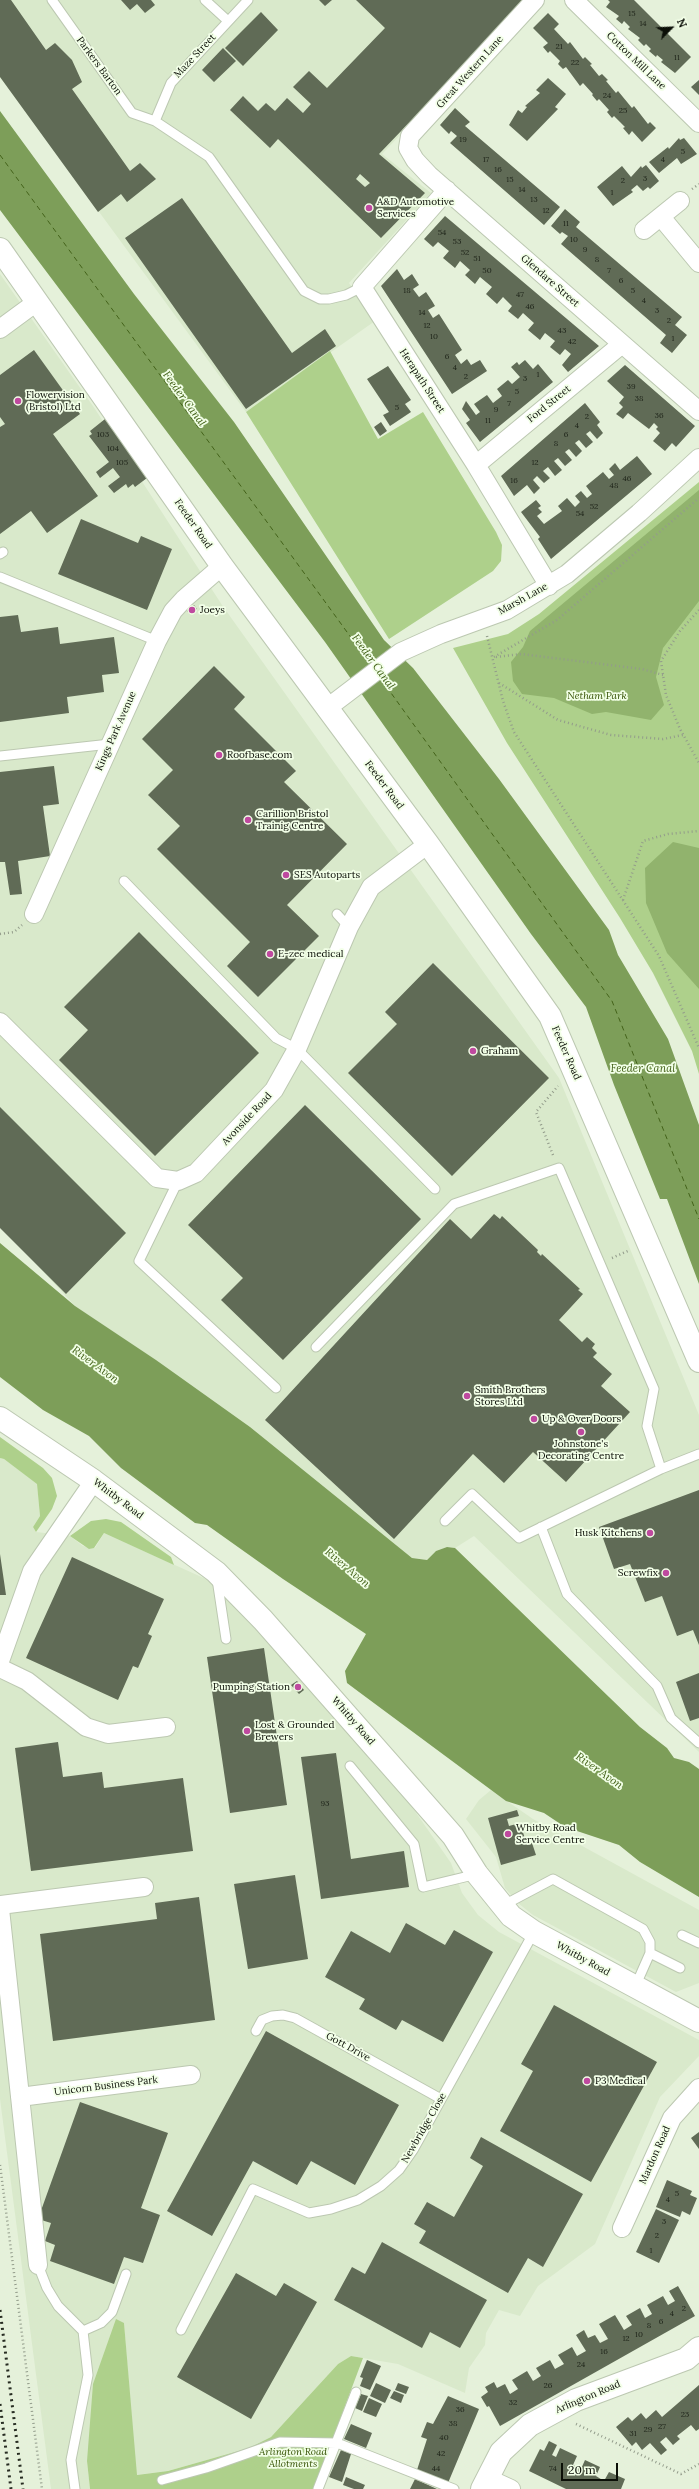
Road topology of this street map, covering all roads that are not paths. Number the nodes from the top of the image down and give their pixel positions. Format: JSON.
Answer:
{"nodes":[{"id":1,"x":52,"y":0,"type":"edge"},
{"id":2,"x":205,"y":0,"type":"edge"},
{"id":3,"x":248,"y":0,"type":"edge"},
{"id":4,"x":535,"y":0,"type":"edge"},
{"id":5,"x":574,"y":0,"type":"edge"},
{"id":6,"x":228,"y":21,"type":"junction"},
{"id":7,"x":156,"y":121,"type":"junction"},
{"id":8,"x":699,"y":123,"type":"edge"},
{"id":9,"x":408,"y":145,"type":"joint"},
{"id":10,"x":447,"y":190,"type":"junction"},
{"id":11,"x":680,"y":201,"type":"dead end"},
{"id":12,"x":660,"y":217,"type":"junction"},
{"id":13,"x":644,"y":230,"type":"dead end"},
{"id":14,"x":0,"y":249,"type":"edge"},
{"id":15,"x":699,"y":263,"type":"edge"},
{"id":16,"x":362,"y":287,"type":"junction"},
{"id":17,"x":38,"y":302,"type":"junction"},
{"id":18,"x":0,"y":329,"type":"edge"},
{"id":19,"x":622,"y":344,"type":"junction"},
{"id":20,"x":699,"y":411,"type":"edge"},
{"id":21,"x":699,"y":458,"type":"edge"},
{"id":22,"x":476,"y":465,"type":"junction"},
{"id":23,"x":222,"y":566,"type":"junction"},
{"id":24,"x":0,"y":577,"type":"edge"},
{"id":25,"x":548,"y":586,"type":"junction"},
{"id":26,"x":157,"y":641,"type":"junction"},
{"id":27,"x":326,"y":709,"type":"junction"},
{"id":28,"x":110,"y":744,"type":"junction"},
{"id":29,"x":0,"y":756,"type":"edge"},
{"id":30,"x":428,"y":844,"type":"junction"},
{"id":31,"x":124,"y":881,"type":"dead end"},
{"id":32,"x":34,"y":914,"type":"road end"},
{"id":33,"x":337,"y":914,"type":"dead end"},
{"id":34,"x":349,"y":927,"type":"junction"},
{"id":35,"x":0,"y":1022,"type":"edge"},
{"id":36,"x":297,"y":1049,"type":"junction"},
{"id":37,"x":178,"y":1181,"type":"junction"},
{"id":38,"x":436,"y":1189,"type":"dead end"},
{"id":39,"x":316,"y":1346,"type":"dead end"},
{"id":40,"x":699,"y":1361,"type":"edge"},
{"id":41,"x":276,"y":1388,"type":"dead end"},
{"id":42,"x":0,"y":1418,"type":"edge"},
{"id":43,"x":699,"y":1454,"type":"edge"},
{"id":44,"x":661,"y":1469,"type":"junction"},
{"id":45,"x":94,"y":1481,"type":"junction"},
{"id":46,"x":445,"y":1521,"type":"dead end"},
{"id":47,"x":541,"y":1527,"type":"junction"},
{"id":48,"x":216,"y":1572,"type":"junction"},
{"id":49,"x":226,"y":1639,"type":"dead end"},
{"id":50,"x":0,"y":1661,"type":"edge"},
{"id":51,"x":0,"y":1668,"type":"edge"},
{"id":52,"x":166,"y":1727,"type":"dead end"},
{"id":53,"x":699,"y":1743,"type":"edge"},
{"id":54,"x":350,"y":1766,"type":"dead end"},
{"id":55,"x":477,"y":1874,"type":"junction"},
{"id":56,"x":144,"y":1887,"type":"dead end"},
{"id":57,"x":0,"y":1905,"type":"edge"},
{"id":58,"x":502,"y":1906,"type":"junction"},
{"id":59,"x":0,"y":1909,"type":"edge"},
{"id":60,"x":534,"y":1932,"type":"junction"},
{"id":61,"x":682,"y":1935,"type":"dead end"},
{"id":62,"x":699,"y":1943,"type":"edge"},
{"id":63,"x":650,"y":1952,"type":"junction"},
{"id":64,"x":680,"y":1968,"type":"dead end"},
{"id":65,"x":635,"y":1988,"type":"junction"},
{"id":66,"x":699,"y":2021,"type":"edge"},
{"id":67,"x":256,"y":2031,"type":"dead end"},
{"id":68,"x":191,"y":2075,"type":"dead end"},
{"id":69,"x":699,"y":2088,"type":"edge"},
{"id":70,"x":20,"y":2097,"type":"junction"},
{"id":71,"x":442,"y":2099,"type":"junction"},
{"id":72,"x":622,"y":2228,"type":"dead end"},
{"id":73,"x":38,"y":2266,"type":"joint"},
{"id":74,"x":126,"y":2274,"type":"dead end"},
{"id":75,"x":181,"y":2330,"type":"dead end"},
{"id":76,"x":83,"y":2331,"type":"junction"},
{"id":77,"x":699,"y":2348,"type":"edge"},
{"id":78,"x":356,"y":2392,"type":"dead end"},
{"id":79,"x":337,"y":2443,"type":"junction"},
{"id":80,"x":162,"y":2480,"type":"dead end"},
{"id":81,"x":484,"y":2483,"type":"edge"},
{"id":82,"x":75,"y":2489,"type":"edge"},
{"id":83,"x":318,"y":2489,"type":"edge"},
{"id":84,"x":454,"y":2489,"type":"edge"},
{"id":85,"x":511,"y":2489,"type":"edge"}],
"edges":[{"from":1,"to":7,"type":"lane","name":"Parkers Barton"},
{"from":2,"to":6,"type":"lane"},
{"from":3,"to":6,"type":"lane","name":"Maze Street"},
{"from":4,"to":9,"type":"street","name":"Great Western Lane"},
{"from":5,"to":8,"type":"street","name":"Cotton Mill Lane"},
{"from":6,"to":7,"type":"lane","name":"Maze Street"},
{"from":7,"to":16,"type":"lane","name":"Parkers Barton"},
{"from":9,"to":10,"type":"street","name":"Glendare Street"},
{"from":10,"to":16,"type":"street"},
{"from":10,"to":19,"type":"street","name":"Glendare Street"},
{"from":11,"to":12,"type":"street"},
{"from":12,"to":13,"type":"street"},
{"from":12,"to":15,"type":"street"},
{"from":14,"to":17,"type":"street","name":"Feeder Road"},
{"from":16,"to":22,"type":"street","name":"Herapath Street"},
{"from":17,"to":18,"type":"street"},
{"from":17,"to":23,"type":"street","name":"Feeder Road"},
{"from":19,"to":20,"type":"street","name":"Glendare Street"},
{"from":19,"to":22,"type":"street","name":"Ford Street"},
{"from":21,"to":25,"type":"street","name":"Marsh Lane"},
{"from":22,"to":25,"type":"street","name":"Herapath Street"},
{"from":23,"to":26,"type":"street","name":"Kings Park Avenue"},
{"from":23,"to":27,"type":"street","name":"Feeder Road"},
{"from":24,"to":26,"type":"lane"},
{"from":25,"to":27,"type":"street","name":"Marsh Lane"},
{"from":26,"to":28,"type":"street","name":"Kings Park Avenue"},
{"from":27,"to":30,"type":"street","name":"Feeder Road"},
{"from":28,"to":29,"type":"lane"},
{"from":28,"to":32,"type":"street","name":"Kings Park Avenue"},
{"from":30,"to":34,"type":"street","name":"Avonside Road"},
{"from":30,"to":40,"type":"street","name":"Feeder Road"},
{"from":31,"to":36,"type":"lane"},
{"from":33,"to":34,"type":"lane"},
{"from":34,"to":36,"type":"street","name":"Avonside Road"},
{"from":35,"to":37,"type":"street"},
{"from":36,"to":37,"type":"street","name":"Avonside Road"},
{"from":36,"to":38,"type":"lane"},
{"from":37,"to":41,"type":"lane"},
{"from":39,"to":44,"type":"lane"},
{"from":42,"to":45,"type":"street","name":"Whitby Road"},
{"from":43,"to":44,"type":"lane"},
{"from":44,"to":47,"type":"lane"},
{"from":45,"to":48,"type":"street","name":"Whitby Road"},
{"from":45,"to":50,"type":"street"},
{"from":46,"to":47,"type":"lane"},
{"from":47,"to":53,"type":"lane"},
{"from":48,"to":49,"type":"lane"},
{"from":48,"to":55,"type":"street","name":"Whitby Road"},
{"from":51,"to":52,"type":"street"},
{"from":54,"to":55,"type":"lane"},
{"from":55,"to":58,"type":"street","name":"Whitby Road"},
{"from":56,"to":57,"type":"street"},
{"from":58,"to":60,"type":"street","name":"Whitby Road"},
{"from":58,"to":63,"type":"lane"},
{"from":59,"to":70,"type":"street"},
{"from":60,"to":65,"type":"street","name":"Whitby Road"},
{"from":60,"to":71,"type":"lane","name":"Newbridge Close"},
{"from":61,"to":62,"type":"lane"},
{"from":63,"to":64,"type":"lane"},
{"from":63,"to":65,"type":"lane"},
{"from":65,"to":66,"type":"street","name":"Whitby Road"},
{"from":67,"to":71,"type":"lane","name":"Gott Drive"},
{"from":68,"to":70,"type":"street","name":"Unicorn Business Park"},
{"from":69,"to":72,"type":"street","name":"Mardon Road"},
{"from":70,"to":73,"type":"street"},
{"from":71,"to":75,"type":"lane","name":"Newbridge Close"},
{"from":73,"to":76,"type":"lane"},
{"from":74,"to":76,"type":"lane"},
{"from":76,"to":82,"type":"lane"},
{"from":77,"to":81,"type":"street","name":"Arlington Road"},
{"from":78,"to":79,"type":"lane"},
{"from":79,"to":80,"type":"lane"},
{"from":79,"to":83,"type":"lane"},
{"from":79,"to":84,"type":"lane"},
{"from":81,"to":85,"type":"street"}]}
